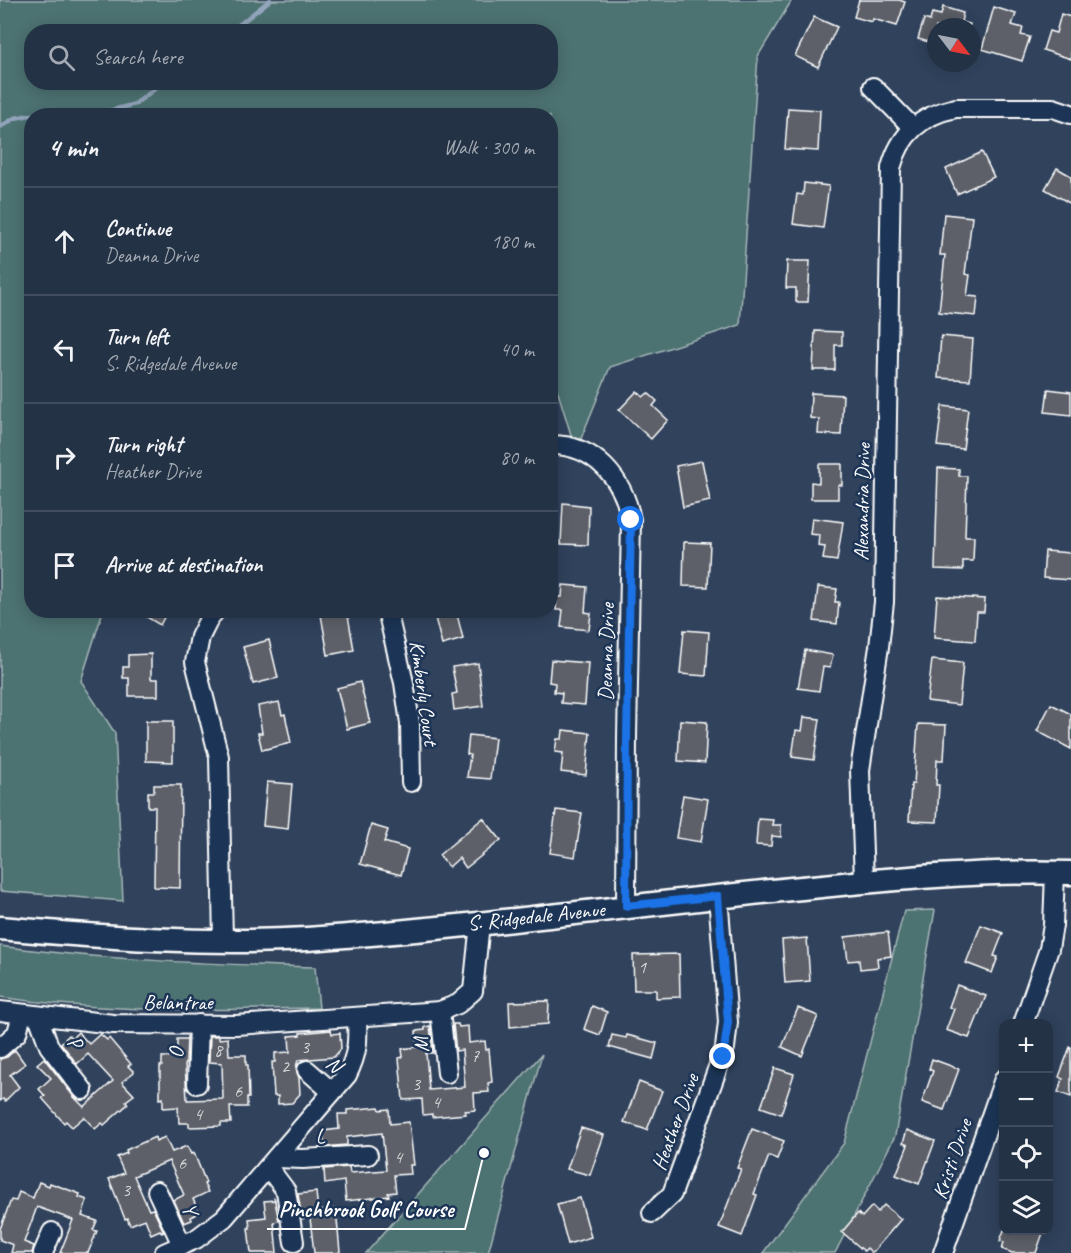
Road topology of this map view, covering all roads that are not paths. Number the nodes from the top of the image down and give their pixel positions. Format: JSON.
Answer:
{"nodes":[{"id":1,"x":873,"y":87,"type":"dead end"},
{"id":2,"x":1071,"y":114,"type":"edge"},
{"id":3,"x":912,"y":127,"type":"junction"},
{"id":4,"x":558,"y":446,"type":"edge"},
{"id":5,"x":210,"y":618,"type":"edge"},
{"id":6,"x":389,"y":618,"type":"edge"},
{"id":7,"x":411,"y":782,"type":"dead end"},
{"id":8,"x":1063,"y":873,"type":"edge"},
{"id":9,"x":864,"y":881,"type":"junction"},
{"id":10,"x":718,"y":896,"type":"junction"},
{"id":11,"x":626,"y":906,"type":"junction"},
{"id":12,"x":480,"y":923,"type":"junction"},
{"id":13,"x":0,"y":928,"type":"edge"},
{"id":14,"x":223,"y":940,"type":"junction"},
{"id":15,"x":0,"y":1011,"type":"edge"},
{"id":16,"x":440,"y":1011,"type":"junction"},
{"id":17,"x":30,"y":1015,"type":"junction"},
{"id":18,"x":357,"y":1017,"type":"junction"},
{"id":19,"x":1024,"y":1019,"type":"edge"},
{"id":20,"x":199,"y":1024,"type":"junction"},
{"id":21,"x":0,"y":1048,"type":"edge"},
{"id":22,"x":307,"y":1070,"type":"dead end"},
{"id":23,"x":447,"y":1073,"type":"dead end"},
{"id":24,"x":197,"y":1084,"type":"dead end"},
{"id":25,"x":83,"y":1090,"type":"dead end"},
{"id":26,"x":332,"y":1092,"type":"junction"},
{"id":27,"x":999,"y":1093,"type":"edge"},
{"id":28,"x":368,"y":1155,"type":"dead end"},
{"id":29,"x":272,"y":1162,"type":"junction"},
{"id":30,"x":157,"y":1191,"type":"dead end"},
{"id":31,"x":652,"y":1213,"type":"dead end"},
{"id":32,"x":52,"y":1232,"type":"dead end"},
{"id":33,"x":294,"y":1242,"type":"dead end"},
{"id":34,"x":182,"y":1245,"type":"junction"},
{"id":35,"x":43,"y":1253,"type":"edge"},
{"id":36,"x":164,"y":1253,"type":"edge"},
{"id":37,"x":943,"y":1253,"type":"edge"}],
"edges":[{"from":1,"to":3,"type":"street"},
{"from":2,"to":3,"type":"street"},
{"from":3,"to":9,"type":"street","name":"Alexandria Drive"},
{"from":4,"to":11,"type":"street","name":"Deanna Drive"},
{"from":5,"to":14,"type":"street"},
{"from":6,"to":7,"type":"street","name":"Kimberly Court"},
{"from":8,"to":9,"type":"main road","name":"S. Ridgedale Avenue"},
{"from":8,"to":19,"type":"street"},
{"from":9,"to":10,"type":"main road","name":"S. Ridgedale Avenue"},
{"from":10,"to":11,"type":"main road","name":"S. Ridgedale Avenue"},
{"from":10,"to":31,"type":"street","name":"Heather Drive"},
{"from":11,"to":12,"type":"main road","name":"S. Ridgedale Avenue"},
{"from":12,"to":14,"type":"main road","name":"S. Ridgedale Avenue"},
{"from":12,"to":16,"type":"street","name":"Belantrae"},
{"from":13,"to":14,"type":"main road","name":"S. Ridgedale Avenue"},
{"from":15,"to":17,"type":"street","name":"Belantrae"},
{"from":16,"to":18,"type":"street","name":"Belantrae"},
{"from":16,"to":23,"type":"street","name":"M"},
{"from":17,"to":20,"type":"street","name":"Belantrae"},
{"from":17,"to":21,"type":"street"},
{"from":17,"to":25,"type":"street","name":"P"},
{"from":18,"to":20,"type":"street","name":"Belantrae"},
{"from":18,"to":26,"type":"street"},
{"from":20,"to":24,"type":"street","name":"O"},
{"from":22,"to":26,"type":"street","name":"N"},
{"from":26,"to":29,"type":"street"},
{"from":27,"to":37,"type":"street","name":"Kristi Drive"},
{"from":28,"to":29,"type":"street","name":"L"},
{"from":29,"to":33,"type":"street"},
{"from":29,"to":34,"type":"street"},
{"from":30,"to":34,"type":"street","name":"Y"},
{"from":32,"to":35,"type":"street"},
{"from":34,"to":36,"type":"street"}]}
